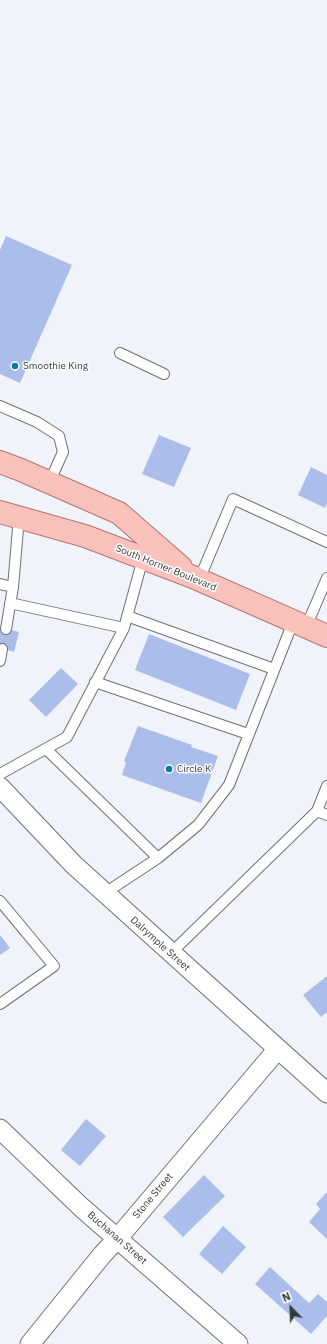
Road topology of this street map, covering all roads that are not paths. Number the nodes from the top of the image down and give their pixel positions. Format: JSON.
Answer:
{"nodes":[{"id":1,"x":120,"y":353,"type":"dead end"},
{"id":2,"x":164,"y":374,"type":"dead end"},
{"id":3,"x":0,"y":406,"type":"edge"},
{"id":4,"x":0,"y":462,"type":"edge"},
{"id":5,"x":50,"y":483,"type":"junction"},
{"id":6,"x":10,"y":514,"type":"edge"},
{"id":7,"x":327,"y":542,"type":"edge"},
{"id":8,"x":143,"y":558,"type":"junction"},
{"id":9,"x":327,"y":578,"type":"edge"},
{"id":10,"x":196,"y":579,"type":"junction"},
{"id":11,"x":0,"y":584,"type":"edge"},
{"id":12,"x":13,"y":586,"type":"junction"},
{"id":13,"x":10,"y":603,"type":"junction"},
{"id":14,"x":127,"y":616,"type":"junction"},
{"id":15,"x":300,"y":624,"type":"junction"},
{"id":16,"x":124,"y":628,"type":"junction"},
{"id":17,"x":6,"y":629,"type":"dead end"},
{"id":18,"x":327,"y":636,"type":"edge"},
{"id":19,"x":2,"y":649,"type":"dead end"},
{"id":20,"x":0,"y":661,"type":"edge"},
{"id":21,"x":274,"y":669,"type":"junction"},
{"id":22,"x":96,"y":682,"type":"junction"},
{"id":23,"x":248,"y":734,"type":"junction"},
{"id":24,"x":46,"y":749,"type":"junction"},
{"id":25,"x":0,"y":774,"type":"edge"},
{"id":26,"x":327,"y":786,"type":"edge"},
{"id":27,"x":0,"y":788,"type":"edge"},
{"id":28,"x":317,"y":811,"type":"junction"},
{"id":29,"x":327,"y":815,"type":"edge"},
{"id":30,"x":158,"y":858,"type":"junction"},
{"id":31,"x":105,"y":893,"type":"junction"},
{"id":32,"x":0,"y":901,"type":"edge"},
{"id":33,"x":171,"y":953,"type":"junction"},
{"id":34,"x":0,"y":1004,"type":"edge"},
{"id":35,"x":277,"y":1050,"type":"junction"},
{"id":36,"x":327,"y":1094,"type":"edge"},
{"id":37,"x":0,"y":1129,"type":"edge"},
{"id":38,"x":117,"y":1238,"type":"junction"},
{"id":39,"x":30,"y":1344,"type":"edge"},
{"id":40,"x":238,"y":1344,"type":"edge"}],
"edges":[{"from":1,"to":2,"type":"lane"},
{"from":3,"to":5,"type":"lane"},
{"from":4,"to":5,"type":"main road"},
{"from":5,"to":10,"type":"main road"},
{"from":6,"to":8,"type":"main road","name":"South Horner Boulevard"},
{"from":6,"to":12,"type":"lane"},
{"from":7,"to":10,"type":"lane"},
{"from":8,"to":10,"type":"main road","name":"South Horner Boulevard"},
{"from":8,"to":14,"type":"lane"},
{"from":9,"to":15,"type":"lane"},
{"from":10,"to":15,"type":"main road","name":"South Horner Boulevard"},
{"from":11,"to":12,"type":"lane"},
{"from":12,"to":13,"type":"lane"},
{"from":13,"to":16,"type":"lane"},
{"from":13,"to":17,"type":"lane"},
{"from":14,"to":16,"type":"lane"},
{"from":14,"to":21,"type":"lane"},
{"from":15,"to":18,"type":"main road","name":"South Horner Boulevard"},
{"from":15,"to":21,"type":"lane"},
{"from":16,"to":22,"type":"lane"},
{"from":19,"to":20,"type":"lane"},
{"from":21,"to":23,"type":"lane"},
{"from":22,"to":23,"type":"lane"},
{"from":22,"to":24,"type":"lane"},
{"from":23,"to":30,"type":"lane"},
{"from":24,"to":25,"type":"lane"},
{"from":24,"to":30,"type":"lane"},
{"from":26,"to":28,"type":"lane"},
{"from":27,"to":31,"type":"street","name":"Dalrymple Street"},
{"from":28,"to":29,"type":"lane"},
{"from":28,"to":33,"type":"lane"},
{"from":30,"to":31,"type":"lane"},
{"from":31,"to":33,"type":"street","name":"Dalrymple Street"},
{"from":32,"to":34,"type":"lane"},
{"from":33,"to":35,"type":"street","name":"Dalrymple Street"},
{"from":35,"to":36,"type":"street","name":"Dalrymple Street"},
{"from":35,"to":38,"type":"street","name":"Stone Street"},
{"from":37,"to":38,"type":"street","name":"Buchanan Street"},
{"from":38,"to":39,"type":"street","name":"Stone Street"},
{"from":38,"to":40,"type":"street","name":"Buchanan Street"}]}
